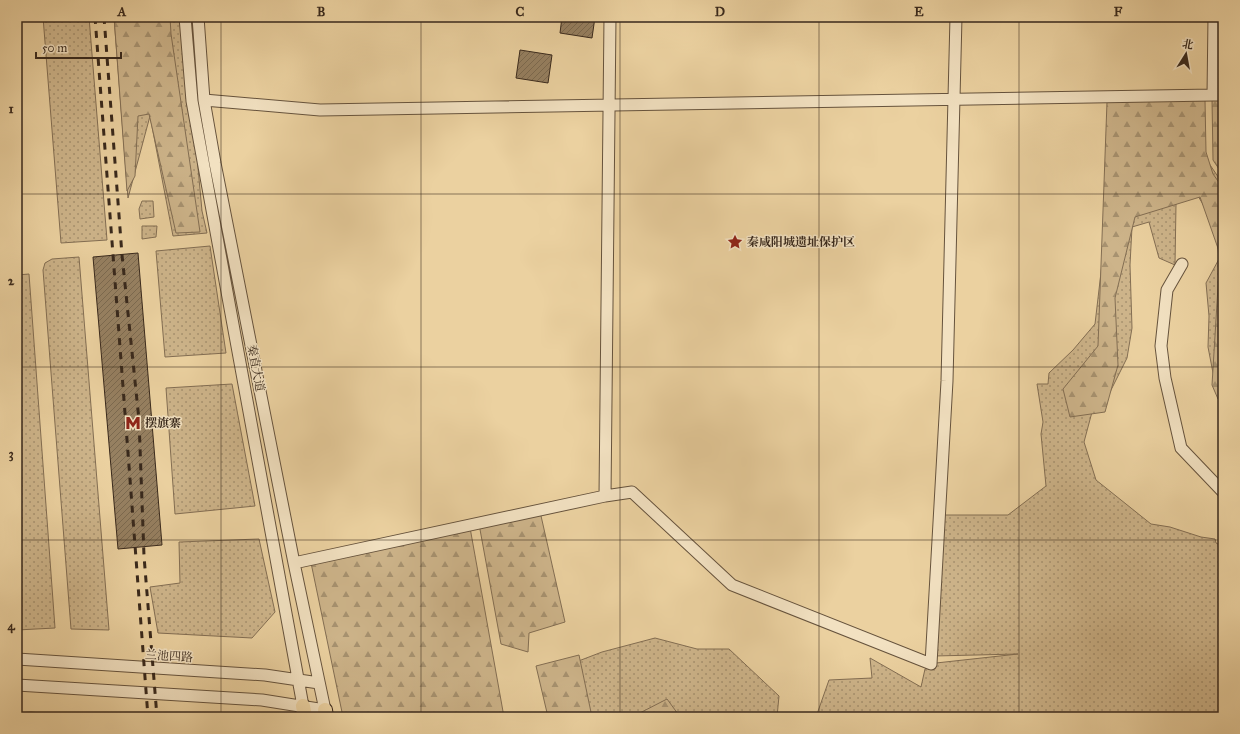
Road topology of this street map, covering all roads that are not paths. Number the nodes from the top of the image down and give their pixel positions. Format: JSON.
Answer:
{"nodes":[{"id":1,"x":186,"y":17,"type":"edge"},
{"id":2,"x":198,"y":17,"type":"edge"},
{"id":3,"x":610,"y":17,"type":"edge"},
{"id":4,"x":956,"y":17,"type":"edge"},
{"id":5,"x":1214,"y":17,"type":"edge"},
{"id":6,"x":1218,"y":95,"type":"edge"},
{"id":7,"x":204,"y":100,"type":"junction"},
{"id":8,"x":954,"y":100,"type":"junction"},
{"id":9,"x":609,"y":106,"type":"junction"},
{"id":10,"x":1182,"y":264,"type":"dead end"},
{"id":11,"x":1223,"y":492,"type":"edge"},
{"id":12,"x":605,"y":496,"type":"junction"},
{"id":13,"x":294,"y":563,"type":"junction"},
{"id":14,"x":17,"y":659,"type":"edge"},
{"id":15,"x":298,"y":680,"type":"junction"},
{"id":16,"x":319,"y":683,"type":"junction"},
{"id":17,"x":17,"y":685,"type":"edge"},
{"id":18,"x":303,"y":713,"type":"edge"},
{"id":19,"x":327,"y":715,"type":"edge"}],
"edges":[{"from":1,"to":15,"type":"street","name":"秦直大道"},
{"from":2,"to":7,"type":"street","name":"秦直大道"},
{"from":3,"to":9,"type":"street"},
{"from":4,"to":8,"type":"street"},
{"from":5,"to":6,"type":"street"},
{"from":6,"to":8,"type":"street"},
{"from":7,"to":9,"type":"street"},
{"from":7,"to":13,"type":"street","name":"秦直大道"},
{"from":8,"to":9,"type":"street"},
{"from":8,"to":12,"type":"street"},
{"from":9,"to":12,"type":"street"},
{"from":10,"to":11,"type":"street"},
{"from":12,"to":13,"type":"street"},
{"from":13,"to":16,"type":"street","name":"秦直大道"},
{"from":14,"to":15,"type":"street","name":"兰池四路"},
{"from":15,"to":16,"type":"street","name":"兰池四路"},
{"from":15,"to":18,"type":"street","name":"秦直大道"},
{"from":16,"to":19,"type":"street","name":"秦直大道"},
{"from":17,"to":18,"type":"street"},
{"from":18,"to":19,"type":"street"}]}
